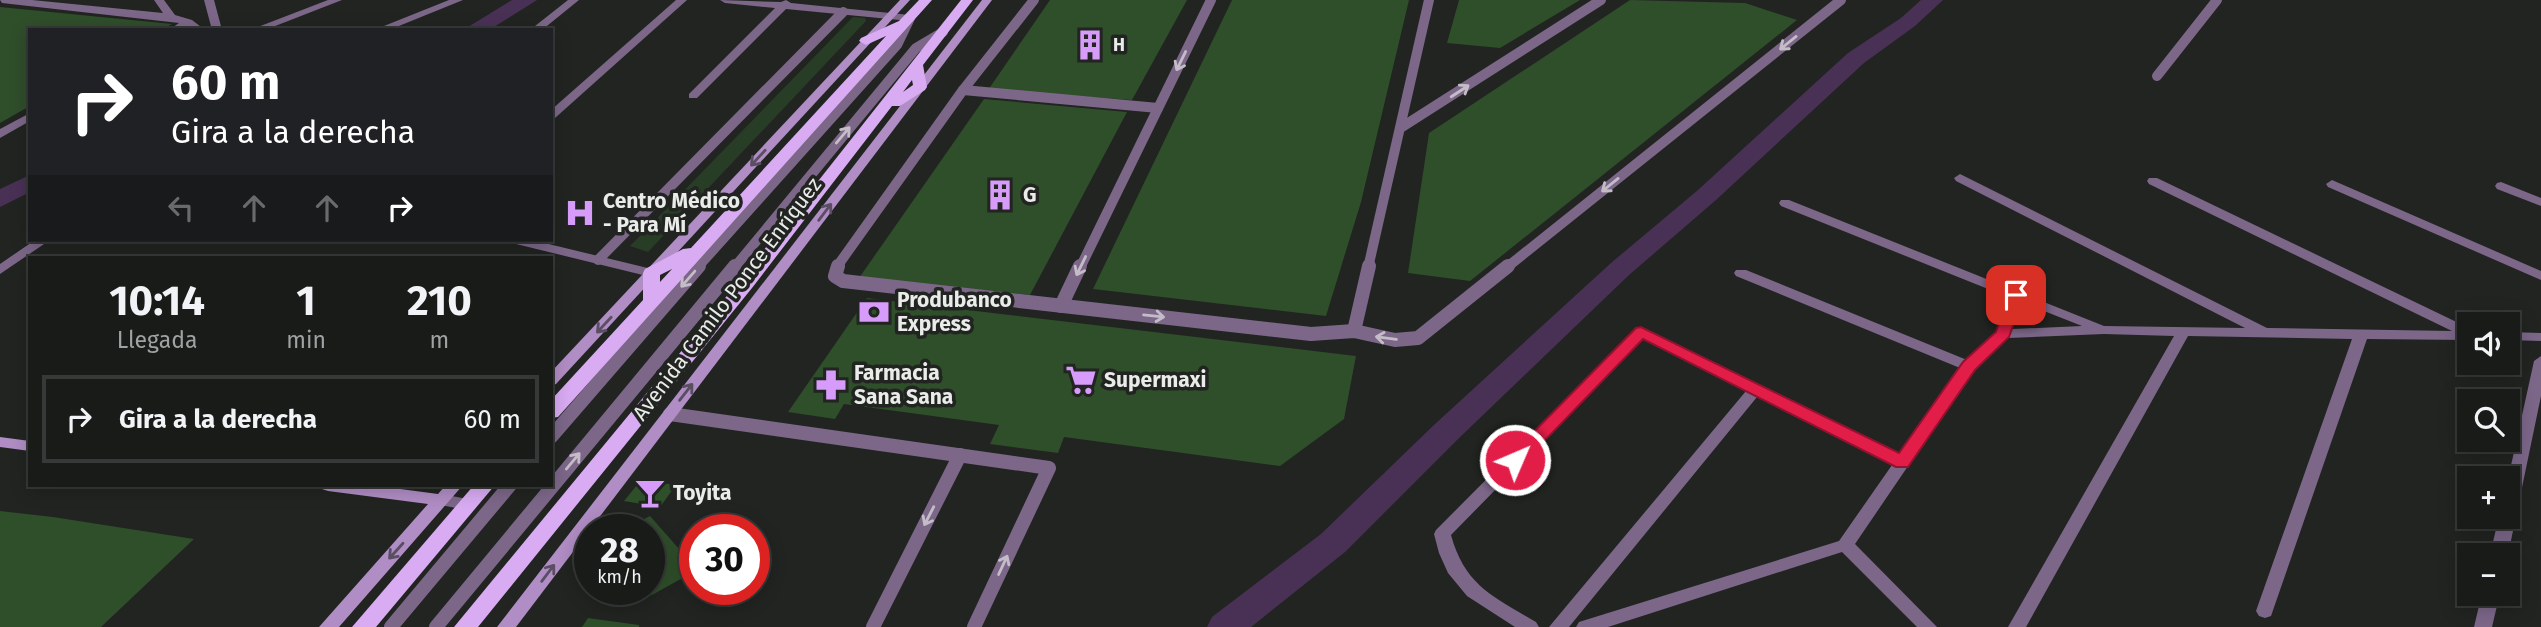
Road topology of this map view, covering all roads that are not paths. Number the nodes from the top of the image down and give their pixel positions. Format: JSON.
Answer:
{"nodes":[{"id":1,"x":2,"y":0,"type":"edge"},
{"id":2,"x":159,"y":0,"type":"edge"},
{"id":3,"x":209,"y":0,"type":"edge"},
{"id":4,"x":337,"y":0,"type":"edge"},
{"id":5,"x":458,"y":0,"type":"edge"},
{"id":6,"x":574,"y":0,"type":"edge"},
{"id":7,"x":682,"y":0,"type":"edge"},
{"id":8,"x":725,"y":0,"type":"edge"},
{"id":9,"x":905,"y":0,"type":"edge"},
{"id":10,"x":980,"y":0,"type":"edge"},
{"id":11,"x":987,"y":0,"type":"edge"},
{"id":12,"x":1034,"y":0,"type":"edge"},
{"id":13,"x":1211,"y":0,"type":"edge"},
{"id":14,"x":1429,"y":0,"type":"edge"},
{"id":15,"x":1601,"y":0,"type":"edge"},
{"id":16,"x":1841,"y":0,"type":"edge"},
{"id":17,"x":2217,"y":0,"type":"edge"},
{"id":18,"x":30,"y":1,"type":"edge"},
{"id":19,"x":923,"y":1,"type":"edge"},
{"id":20,"x":965,"y":3,"type":"edge"},
{"id":21,"x":786,"y":4,"type":"edge"},
{"id":22,"x":843,"y":12,"type":"junction"},
{"id":23,"x":890,"y":16,"type":"junction"},
{"id":24,"x":171,"y":17,"type":"junction"},
{"id":25,"x":910,"y":18,"type":"junction"},
{"id":26,"x":188,"y":22,"type":"junction"},
{"id":27,"x":178,"y":28,"type":"edge"},
{"id":28,"x":197,"y":28,"type":"edge"},
{"id":29,"x":216,"y":28,"type":"edge"},
{"id":30,"x":260,"y":28,"type":"edge"},
{"id":31,"x":384,"y":28,"type":"edge"},
{"id":32,"x":537,"y":28,"type":"edge"},
{"id":33,"x":945,"y":31,"type":"junction"},
{"id":34,"x":866,"y":41,"type":"junction"},
{"id":35,"x":918,"y":66,"type":"junction"},
{"id":36,"x":2157,"y":76,"type":"dead end"},
{"id":37,"x":920,"y":87,"type":"junction"},
{"id":38,"x":963,"y":90,"type":"junction"},
{"id":39,"x":693,"y":96,"type":"dead end"},
{"id":40,"x":1158,"y":108,"type":"junction"},
{"id":41,"x":883,"y":110,"type":"junction"},
{"id":42,"x":553,"y":114,"type":"edge"},
{"id":43,"x":27,"y":120,"type":"edge"},
{"id":44,"x":1402,"y":127,"type":"junction"},
{"id":45,"x":0,"y":134,"type":"edge"},
{"id":46,"x":1960,"y":178,"type":"dead end"},
{"id":47,"x":2153,"y":181,"type":"dead end"},
{"id":48,"x":2332,"y":184,"type":"dead end"},
{"id":49,"x":2501,"y":186,"type":"dead end"},
{"id":50,"x":2541,"y":202,"type":"edge"},
{"id":51,"x":1784,"y":204,"type":"dead end"},
{"id":52,"x":40,"y":242,"type":"edge"},
{"id":53,"x":525,"y":242,"type":"edge"},
{"id":54,"x":702,"y":246,"type":"junction"},
{"id":55,"x":598,"y":260,"type":"junction"},
{"id":56,"x":0,"y":270,"type":"edge"},
{"id":57,"x":651,"y":273,"type":"junction"},
{"id":58,"x":1741,"y":273,"type":"dead end"},
{"id":59,"x":2541,"y":276,"type":"edge"},
{"id":60,"x":2016,"y":295,"type":"junction"},
{"id":61,"x":652,"y":301,"type":"junction"},
{"id":62,"x":1061,"y":306,"type":"junction"},
{"id":63,"x":2457,"y":329,"type":"edge"},
{"id":64,"x":2104,"y":330,"type":"junction"},
{"id":65,"x":1354,"y":331,"type":"junction"},
{"id":66,"x":2183,"y":331,"type":"junction"},
{"id":67,"x":2265,"y":332,"type":"junction"},
{"id":68,"x":2003,"y":334,"type":"junction"},
{"id":69,"x":2361,"y":334,"type":"junction"},
{"id":70,"x":2457,"y":335,"type":"edge"},
{"id":71,"x":2520,"y":336,"type":"edge"},
{"id":72,"x":2541,"y":337,"type":"edge"},
{"id":73,"x":2541,"y":361,"type":"edge"},
{"id":74,"x":1969,"y":366,"type":"junction"},
{"id":75,"x":553,"y":379,"type":"edge"},
{"id":76,"x":1756,"y":388,"type":"junction"},
{"id":77,"x":553,"y":410,"type":"edge"},
{"id":78,"x":670,"y":414,"type":"junction"},
{"id":79,"x":553,"y":435,"type":"edge"},
{"id":80,"x":0,"y":442,"type":"edge"},
{"id":81,"x":28,"y":446,"type":"edge"},
{"id":82,"x":960,"y":455,"type":"junction"},
{"id":83,"x":1902,"y":463,"type":"junction"},
{"id":84,"x":2519,"y":466,"type":"edge"},
{"id":85,"x":553,"y":486,"type":"edge"},
{"id":86,"x":343,"y":487,"type":"edge"},
{"id":87,"x":453,"y":487,"type":"edge"},
{"id":88,"x":483,"y":487,"type":"edge"},
{"id":89,"x":508,"y":487,"type":"edge"},
{"id":90,"x":552,"y":487,"type":"edge"},
{"id":91,"x":441,"y":500,"type":"junction"},
{"id":92,"x":467,"y":504,"type":"junction"},
{"id":93,"x":492,"y":507,"type":"junction"},
{"id":94,"x":1845,"y":545,"type":"junction"},
{"id":95,"x":2488,"y":606,"type":"edge"},
{"id":96,"x":2265,"y":611,"type":"dead end"},
{"id":97,"x":328,"y":627,"type":"edge"},
{"id":98,"x":363,"y":627,"type":"edge"},
{"id":99,"x":391,"y":627,"type":"edge"},
{"id":100,"x":436,"y":627,"type":"edge"},
{"id":101,"x":465,"y":627,"type":"edge"},
{"id":102,"x":506,"y":627,"type":"edge"},
{"id":103,"x":873,"y":627,"type":"edge"},
{"id":104,"x":974,"y":627,"type":"edge"},
{"id":105,"x":1530,"y":627,"type":"edge"},
{"id":106,"x":1558,"y":627,"type":"edge"},
{"id":107,"x":1585,"y":627,"type":"edge"},
{"id":108,"x":1928,"y":627,"type":"edge"},
{"id":109,"x":2017,"y":627,"type":"edge"},
{"id":110,"x":2483,"y":627,"type":"edge"}],
"edges":[{"from":1,"to":18,"type":"street"},
{"from":2,"to":24,"type":"street"},
{"from":3,"to":29,"type":"street"},
{"from":4,"to":30,"type":"street"},
{"from":5,"to":31,"type":"street"},
{"from":6,"to":32,"type":"street"},
{"from":7,"to":42,"type":"street"},
{"from":8,"to":21,"type":"street"},
{"from":9,"to":23,"type":"main road"},
{"from":10,"to":33,"type":"main road"},
{"from":11,"to":37,"type":"main road","name":"Avenida Camilo Ponce Enríquez"},
{"from":12,"to":38,"type":"lane"},
{"from":13,"to":40,"type":"lane","one_way":true},
{"from":14,"to":44,"type":"lane"},
{"from":44,"to":15,"type":"lane","one_way":true},
{"from":16,"to":65,"type":"lane","one_way":true},
{"from":17,"to":36,"type":"lane"},
{"from":18,"to":24,"type":"street"},
{"from":19,"to":25,"type":"main road","name":"Avenida Camilo Ponce Enríquez"},
{"from":20,"to":33,"type":"main road","name":"Avenida Camilo Ponce Enríquez"},
{"from":21,"to":22,"type":"street"},
{"from":21,"to":39,"type":"street"},
{"from":22,"to":23,"type":"street"},
{"from":22,"to":55,"type":"lane"},
{"from":23,"to":25,"type":"street"},
{"from":23,"to":34,"type":"main road"},
{"from":24,"to":26,"type":"street"},
{"from":25,"to":34,"type":"main road"},
{"from":25,"to":54,"type":"main road","name":"Avenida Camilo Ponce Enríquez"},
{"from":25,"to":79,"type":"lane","name":"Avenida Camilo Ponce Enríquez","one_way":true},
{"from":26,"to":27,"type":"street"},
{"from":26,"to":28,"type":"street"},
{"from":33,"to":35,"type":"main road","name":"Avenida Camilo Ponce Enríquez"},
{"from":85,"to":33,"type":"lane","name":"Avenida Camilo Ponce Enríquez","one_way":true},
{"from":34,"to":57,"type":"main road","one_way":true},
{"from":35,"to":37,"type":"main road"},
{"from":35,"to":41,"type":"main road","name":"Avenida Camilo Ponce Enríquez"},
{"from":37,"to":41,"type":"main road"},
{"from":78,"to":37,"type":"main road","name":"Avenida Camilo Ponce Enríquez","one_way":true},
{"from":38,"to":40,"type":"lane"},
{"from":38,"to":62,"type":"lane"},
{"from":40,"to":62,"type":"lane","one_way":true},
{"from":41,"to":101,"type":"main road","name":"Avenida Camilo Ponce Enríquez"},
{"from":43,"to":45,"type":"street"},
{"from":44,"to":65,"type":"lane"},
{"from":46,"to":67,"type":"street"},
{"from":47,"to":63,"type":"street"},
{"from":48,"to":59,"type":"street"},
{"from":49,"to":50,"type":"street"},
{"from":51,"to":60,"type":"street"},
{"from":52,"to":56,"type":"street"},
{"from":53,"to":55,"type":"street"},
{"from":54,"to":57,"type":"main road"},
{"from":54,"to":61,"type":"main road","name":"Avenida Camilo Ponce Enríquez"},
{"from":55,"to":57,"type":"street"},
{"from":57,"to":61,"type":"main road"},
{"from":57,"to":75,"type":"main road","one_way":true},
{"from":58,"to":74,"type":"street"},
{"from":60,"to":64,"type":"street"},
{"from":60,"to":68,"type":"street"},
{"from":61,"to":77,"type":"main road","name":"Avenida Camilo Ponce Enríquez"},
{"from":62,"to":65,"type":"lane","one_way":true},
{"from":64,"to":66,"type":"street"},
{"from":64,"to":68,"type":"street"},
{"from":66,"to":67,"type":"street"},
{"from":66,"to":109,"type":"street"},
{"from":67,"to":69,"type":"street"},
{"from":68,"to":74,"type":"street"},
{"from":69,"to":70,"type":"street"},
{"from":69,"to":96,"type":"street"},
{"from":71,"to":72,"type":"street"},
{"from":73,"to":84,"type":"street"},
{"from":74,"to":83,"type":"street"},
{"from":76,"to":83,"type":"street"},
{"from":76,"to":105,"type":"street"},
{"from":76,"to":106,"type":"street"},
{"from":78,"to":82,"type":"lane"},
{"from":102,"to":78,"type":"main road","name":"Avenida Camilo Ponce Enríquez","one_way":true},
{"from":80,"to":81,"type":"main road"},
{"from":82,"to":103,"type":"lane","one_way":true},
{"from":104,"to":82,"type":"lane","one_way":true},
{"from":83,"to":94,"type":"street"},
{"from":86,"to":91,"type":"main road"},
{"from":87,"to":91,"type":"main road"},
{"from":88,"to":92,"type":"main road"},
{"from":89,"to":93,"type":"lane"},
{"from":100,"to":90,"type":"lane","name":"Avenida Camilo Ponce Enríquez","one_way":true},
{"from":91,"to":92,"type":"street"},
{"from":91,"to":97,"type":"main road","one_way":true},
{"from":92,"to":93,"type":"lane"},
{"from":92,"to":98,"type":"main road"},
{"from":93,"to":99,"type":"lane"},
{"from":94,"to":107,"type":"street"},
{"from":94,"to":108,"type":"street"},
{"from":95,"to":110,"type":"street"}]}
